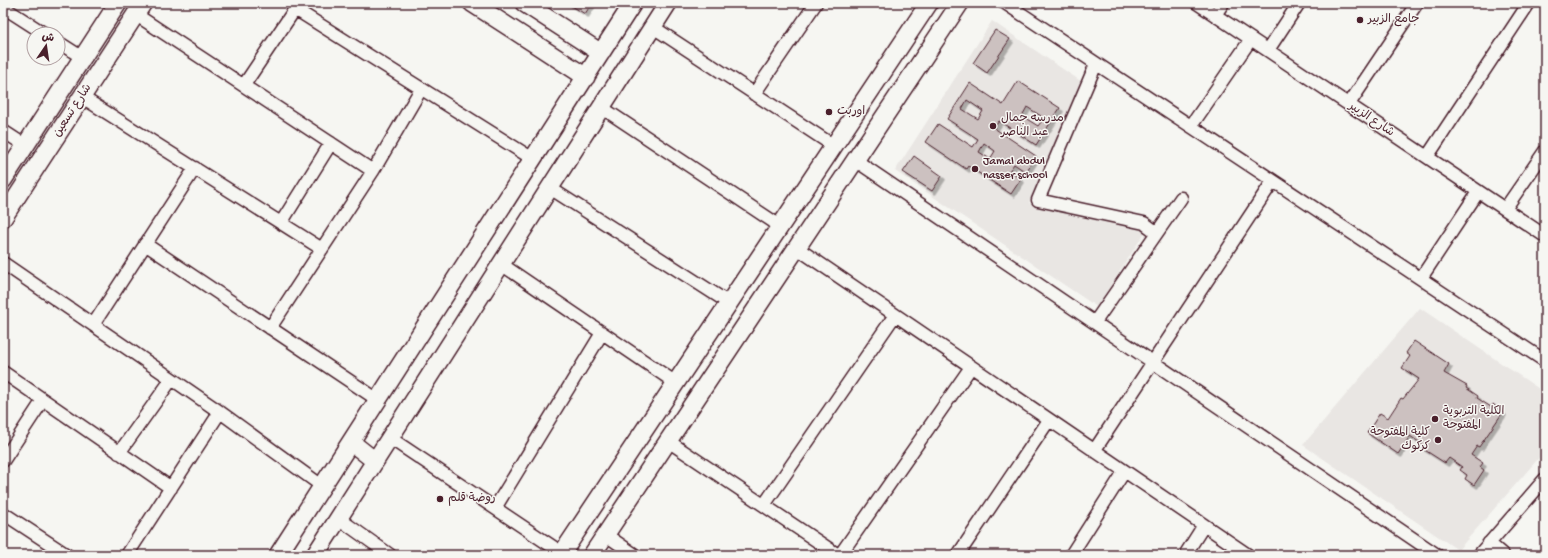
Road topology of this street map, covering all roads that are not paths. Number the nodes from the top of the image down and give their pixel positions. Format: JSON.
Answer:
{"nodes":[{"id":1,"x":118,"y":3,"type":"edge"},
{"id":2,"x":472,"y":3,"type":"edge"},
{"id":3,"x":524,"y":3,"type":"edge"},
{"id":4,"x":634,"y":3,"type":"edge"},
{"id":5,"x":668,"y":3,"type":"edge"},
{"id":6,"x":816,"y":3,"type":"edge"},
{"id":7,"x":930,"y":3,"type":"edge"},
{"id":8,"x":960,"y":3,"type":"edge"},
{"id":9,"x":1005,"y":3,"type":"edge"},
{"id":10,"x":1197,"y":3,"type":"edge"},
{"id":11,"x":1223,"y":3,"type":"edge"},
{"id":12,"x":1299,"y":3,"type":"edge"},
{"id":13,"x":1417,"y":3,"type":"edge"},
{"id":14,"x":1528,"y":3,"type":"edge"},
{"id":15,"x":297,"y":6,"type":"edge"},
{"id":16,"x":3,"y":7,"type":"edge"},
{"id":17,"x":139,"y":9,"type":"edge"},
{"id":18,"x":1215,"y":15,"type":"junction"},
{"id":19,"x":33,"y":26,"type":"edge"},
{"id":20,"x":653,"y":27,"type":"junction"},
{"id":21,"x":1250,"y":39,"type":"junction"},
{"id":22,"x":66,"y":47,"type":"edge"},
{"id":23,"x":1268,"y":50,"type":"junction"},
{"id":24,"x":601,"y":53,"type":"junction"},
{"id":25,"x":82,"y":58,"type":"junction"},
{"id":26,"x":1096,"y":64,"type":"junction"},
{"id":27,"x":586,"y":77,"type":"junction"},
{"id":28,"x":244,"y":85,"type":"junction"},
{"id":29,"x":421,"y":89,"type":"junction"},
{"id":30,"x":754,"y":94,"type":"junction"},
{"id":31,"x":82,"y":97,"type":"junction"},
{"id":32,"x":1348,"y":104,"type":"junction"},
{"id":33,"x":601,"y":108,"type":"junction"},
{"id":34,"x":1191,"y":126,"type":"junction"},
{"id":35,"x":3,"y":131,"type":"edge"},
{"id":36,"x":331,"y":143,"type":"junction"},
{"id":37,"x":26,"y":146,"type":"junction"},
{"id":38,"x":834,"y":146,"type":"junction"},
{"id":39,"x":1545,"y":151,"type":"edge"},
{"id":40,"x":1427,"y":157,"type":"junction"},
{"id":41,"x":533,"y":159,"type":"junction"},
{"id":42,"x":855,"y":160,"type":"junction"},
{"id":43,"x":195,"y":168,"type":"junction"},
{"id":44,"x":373,"y":171,"type":"junction"},
{"id":45,"x":3,"y":180,"type":"edge"},
{"id":46,"x":1273,"y":181,"type":"junction"},
{"id":47,"x":550,"y":188,"type":"junction"},
{"id":48,"x":1478,"y":192,"type":"junction"},
{"id":49,"x":1181,"y":198,"type":"dead end"},
{"id":50,"x":1505,"y":209,"type":"junction"},
{"id":51,"x":3,"y":218,"type":"edge"},
{"id":52,"x":281,"y":223,"type":"junction"},
{"id":53,"x":780,"y":226,"type":"junction"},
{"id":54,"x":1156,"y":232,"type":"junction"},
{"id":55,"x":1545,"y":236,"type":"edge"},
{"id":56,"x":146,"y":244,"type":"junction"},
{"id":57,"x":797,"y":248,"type":"junction"},
{"id":58,"x":322,"y":249,"type":"junction"},
{"id":59,"x":3,"y":263,"type":"edge"},
{"id":60,"x":501,"y":264,"type":"junction"},
{"id":61,"x":1421,"y":278,"type":"junction"},
{"id":62,"x":729,"y":303,"type":"junction"},
{"id":63,"x":895,"y":315,"type":"junction"},
{"id":64,"x":1095,"y":322,"type":"junction"},
{"id":65,"x":93,"y":325,"type":"junction"},
{"id":66,"x":270,"y":328,"type":"junction"},
{"id":67,"x":602,"y":333,"type":"junction"},
{"id":68,"x":704,"y":340,"type":"junction"},
{"id":69,"x":726,"y":354,"type":"junction"},
{"id":70,"x":1545,"y":361,"type":"edge"},
{"id":71,"x":1153,"y":362,"type":"junction"},
{"id":72,"x":971,"y":367,"type":"junction"},
{"id":73,"x":3,"y":372,"type":"edge"},
{"id":74,"x":171,"y":380,"type":"junction"},
{"id":75,"x":676,"y":383,"type":"junction"},
{"id":76,"x":43,"y":400,"type":"junction"},
{"id":77,"x":378,"y":400,"type":"junction"},
{"id":78,"x":220,"y":412,"type":"junction"},
{"id":79,"x":1049,"y":420,"type":"junction"},
{"id":80,"x":390,"y":438,"type":"junction"},
{"id":81,"x":668,"y":441,"type":"junction"},
{"id":82,"x":351,"y":442,"type":"junction"},
{"id":83,"x":1094,"y":451,"type":"junction"},
{"id":84,"x":119,"y":453,"type":"junction"},
{"id":85,"x":375,"y":461,"type":"junction"},
{"id":86,"x":3,"y":462,"type":"edge"},
{"id":87,"x":1124,"y":472,"type":"junction"},
{"id":88,"x":1545,"y":480,"type":"edge"},
{"id":89,"x":322,"y":486,"type":"junction"},
{"id":90,"x":171,"y":488,"type":"junction"},
{"id":91,"x":764,"y":505,"type":"junction"},
{"id":92,"x":494,"y":508,"type":"junction"},
{"id":93,"x":3,"y":513,"type":"edge"},
{"id":94,"x":338,"y":518,"type":"junction"},
{"id":95,"x":1204,"y":525,"type":"junction"},
{"id":96,"x":606,"y":535,"type":"junction"},
{"id":97,"x":1489,"y":543,"type":"junction"},
{"id":98,"x":561,"y":554,"type":"edge"},
{"id":99,"x":67,"y":555,"type":"edge"},
{"id":100,"x":127,"y":555,"type":"edge"},
{"id":101,"x":278,"y":555,"type":"edge"},
{"id":102,"x":315,"y":555,"type":"edge"},
{"id":103,"x":390,"y":555,"type":"edge"},
{"id":104,"x":592,"y":555,"type":"edge"},
{"id":105,"x":635,"y":555,"type":"edge"},
{"id":106,"x":839,"y":555,"type":"edge"},
{"id":107,"x":958,"y":555,"type":"edge"},
{"id":108,"x":1071,"y":555,"type":"edge"},
{"id":109,"x":1185,"y":555,"type":"edge"},
{"id":110,"x":1248,"y":555,"type":"edge"},
{"id":111,"x":1437,"y":555,"type":"edge"},
{"id":112,"x":1479,"y":555,"type":"edge"},
{"id":113,"x":1502,"y":555,"type":"edge"}],
"edges":[{"from":1,"to":25,"type":"street","name":"شارع تسعين"},
{"from":2,"to":27,"type":"street"},
{"from":3,"to":24,"type":"street"},
{"from":4,"to":24,"type":"street"},
{"from":5,"to":20,"type":"street"},
{"from":6,"to":30,"type":"street"},
{"from":7,"to":38,"type":"street"},
{"from":8,"to":42,"type":"street"},
{"from":9,"to":26,"type":"street"},
{"from":10,"to":18,"type":"street","name":"شارع الزبير"},
{"from":11,"to":18,"type":"street"},
{"from":12,"to":23,"type":"street"},
{"from":13,"to":32,"type":"street"},
{"from":14,"to":40,"type":"street"},
{"from":15,"to":28,"type":"street"},
{"from":15,"to":29,"type":"street"},
{"from":16,"to":19,"type":"street"},
{"from":17,"to":28,"type":"street"},
{"from":17,"to":31,"type":"street","name":"شارع تسعين"},
{"from":18,"to":21,"type":"street","name":"شارع الزبير"},
{"from":20,"to":30,"type":"street"},
{"from":20,"to":33,"type":"street"},
{"from":21,"to":23,"type":"street","name":"شارع الزبير"},
{"from":21,"to":34,"type":"street"},
{"from":22,"to":25,"type":"street"},
{"from":23,"to":32,"type":"street","name":"شارع الزبير"},
{"from":24,"to":27,"type":"street"},
{"from":25,"to":37,"type":"street","name":"شارع تسعين"},
{"from":26,"to":34,"type":"street"},
{"from":26,"to":54,"type":"street"},
{"from":27,"to":41,"type":"street"},
{"from":28,"to":36,"type":"street"},
{"from":29,"to":41,"type":"street"},
{"from":29,"to":44,"type":"street"},
{"from":30,"to":38,"type":"street"},
{"from":31,"to":43,"type":"street"},
{"from":31,"to":51,"type":"street","name":"شارع تسعين"},
{"from":32,"to":40,"type":"street","name":"شارع الزبير"},
{"from":33,"to":47,"type":"street"},
{"from":33,"to":53,"type":"street"},
{"from":34,"to":46,"type":"street"},
{"from":35,"to":37,"type":"street"},
{"from":36,"to":44,"type":"street"},
{"from":36,"to":52,"type":"street"},
{"from":37,"to":45,"type":"street","name":"شارع تسعين"},
{"from":38,"to":53,"type":"street"},
{"from":39,"to":50,"type":"street"},
{"from":40,"to":48,"type":"street","name":"شارع الزبير"},
{"from":41,"to":77,"type":"street"},
{"from":42,"to":57,"type":"street"},
{"from":42,"to":64,"type":"street"},
{"from":43,"to":52,"type":"street"},
{"from":43,"to":56,"type":"street"},
{"from":44,"to":58,"type":"street"},
{"from":46,"to":61,"type":"street"},
{"from":46,"to":71,"type":"street"},
{"from":47,"to":60,"type":"street"},
{"from":47,"to":62,"type":"street"},
{"from":48,"to":50,"type":"street","name":"شارع الزبير"},
{"from":48,"to":61,"type":"street"},
{"from":49,"to":54,"type":"street"},
{"from":50,"to":55,"type":"street","name":"شارع الزبير"},
{"from":52,"to":58,"type":"street"},
{"from":53,"to":62,"type":"street"},
{"from":54,"to":64,"type":"street"},
{"from":56,"to":65,"type":"street"},
{"from":56,"to":66,"type":"street"},
{"from":57,"to":63,"type":"street"},
{"from":57,"to":69,"type":"street"},
{"from":58,"to":66,"type":"street"},
{"from":59,"to":65,"type":"street"},
{"from":60,"to":67,"type":"street"},
{"from":60,"to":80,"type":"street"},
{"from":61,"to":70,"type":"street"},
{"from":62,"to":68,"type":"street"},
{"from":63,"to":72,"type":"street"},
{"from":63,"to":91,"type":"street"},
{"from":64,"to":71,"type":"street"},
{"from":65,"to":74,"type":"street"},
{"from":66,"to":77,"type":"street"},
{"from":67,"to":75,"type":"street"},
{"from":67,"to":92,"type":"street"},
{"from":68,"to":69,"type":"street"},
{"from":68,"to":75,"type":"street"},
{"from":69,"to":81,"type":"street"},
{"from":71,"to":83,"type":"street"},
{"from":71,"to":111,"type":"street"},
{"from":72,"to":79,"type":"street"},
{"from":72,"to":106,"type":"street"},
{"from":73,"to":76,"type":"street"},
{"from":74,"to":78,"type":"street"},
{"from":74,"to":84,"type":"street"},
{"from":75,"to":98,"type":"street"},
{"from":76,"to":84,"type":"street"},
{"from":76,"to":86,"type":"street"},
{"from":77,"to":82,"type":"street"},
{"from":78,"to":89,"type":"street"},
{"from":78,"to":90,"type":"street"},
{"from":79,"to":83,"type":"street"},
{"from":79,"to":107,"type":"street"},
{"from":80,"to":85,"type":"street"},
{"from":80,"to":92,"type":"street"},
{"from":81,"to":91,"type":"street"},
{"from":81,"to":96,"type":"street"},
{"from":82,"to":85,"type":"street"},
{"from":82,"to":89,"type":"street"},
{"from":83,"to":87,"type":"street"},
{"from":84,"to":90,"type":"street"},
{"from":85,"to":94,"type":"street"},
{"from":87,"to":95,"type":"street"},
{"from":87,"to":108,"type":"street"},
{"from":88,"to":97,"type":"street"},
{"from":89,"to":101,"type":"street"},
{"from":90,"to":100,"type":"street"},
{"from":91,"to":106,"type":"street"},
{"from":92,"to":98,"type":"street"},
{"from":93,"to":99,"type":"street"},
{"from":94,"to":102,"type":"street"},
{"from":94,"to":103,"type":"street"},
{"from":95,"to":109,"type":"street"},
{"from":95,"to":110,"type":"street"},
{"from":96,"to":104,"type":"street"},
{"from":96,"to":105,"type":"street"},
{"from":97,"to":112,"type":"street"},
{"from":97,"to":113,"type":"street"}]}
